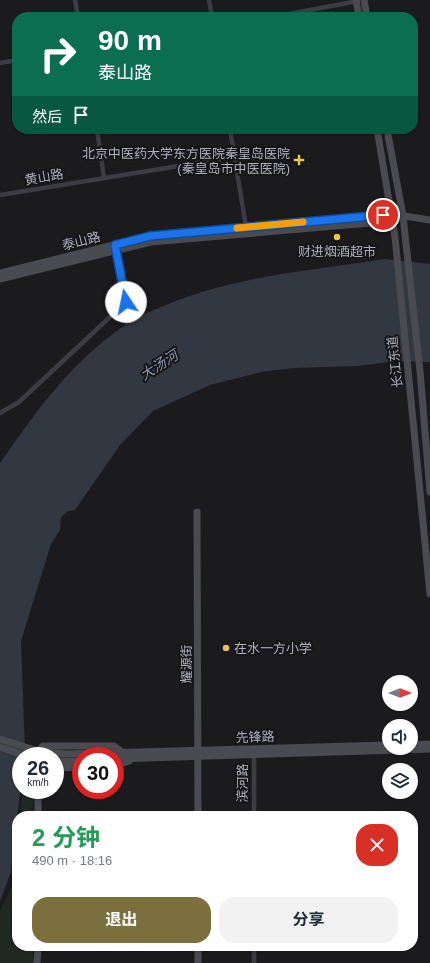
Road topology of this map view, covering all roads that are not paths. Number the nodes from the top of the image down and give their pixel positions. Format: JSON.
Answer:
{"nodes":[{"id":1,"x":75,"y":0,"type":"edge"},
{"id":2,"x":209,"y":0,"type":"edge"},
{"id":3,"x":359,"y":0,"type":"edge"},
{"id":4,"x":77,"y":12,"type":"edge"},
{"id":5,"x":211,"y":12,"type":"edge"},
{"id":6,"x":298,"y":12,"type":"edge"},
{"id":7,"x":359,"y":12,"type":"edge"},
{"id":8,"x":365,"y":12,"type":"edge"},
{"id":9,"x":12,"y":61,"type":"edge"},
{"id":10,"x":0,"y":63,"type":"edge"},
{"id":11,"x":98,"y":134,"type":"edge"},
{"id":12,"x":231,"y":134,"type":"edge"},
{"id":13,"x":378,"y":134,"type":"edge"},
{"id":14,"x":388,"y":134,"type":"edge"},
{"id":15,"x":234,"y":157,"type":"junction"},
{"id":16,"x":104,"y":178,"type":"junction"},
{"id":17,"x":0,"y":195,"type":"edge"},
{"id":18,"x":403,"y":216,"type":"junction"},
{"id":19,"x":392,"y":218,"type":"junction"},
{"id":20,"x":430,"y":220,"type":"edge"},
{"id":21,"x":246,"y":227,"type":"junction"},
{"id":22,"x":115,"y":248,"type":"junction"},
{"id":23,"x":0,"y":273,"type":"edge"},
{"id":24,"x":0,"y":279,"type":"edge"},
{"id":25,"x":0,"y":413,"type":"edge"},
{"id":26,"x":430,"y":492,"type":"edge"},
{"id":27,"x":197,"y":512,"type":"dead end"},
{"id":28,"x":430,"y":594,"type":"edge"},
{"id":29,"x":0,"y":739,"type":"edge"},
{"id":30,"x":430,"y":744,"type":"edge"},
{"id":31,"x":382,"y":745,"type":"edge"},
{"id":32,"x":418,"y":745,"type":"edge"},
{"id":33,"x":0,"y":747,"type":"edge"},
{"id":34,"x":20,"y":747,"type":"edge"},
{"id":35,"x":430,"y":749,"type":"edge"},
{"id":36,"x":12,"y":751,"type":"edge"},
{"id":37,"x":254,"y":752,"type":"junction"},
{"id":38,"x":64,"y":754,"type":"edge"},
{"id":39,"x":198,"y":754,"type":"junction"},
{"id":40,"x":137,"y":758,"type":"junction"},
{"id":41,"x":124,"y":759,"type":"edge"},
{"id":42,"x":124,"y":763,"type":"edge"},
{"id":43,"x":38,"y":799,"type":"edge"},
{"id":44,"x":38,"y":811,"type":"edge"},
{"id":45,"x":198,"y":811,"type":"edge"},
{"id":46,"x":254,"y":811,"type":"edge"},
{"id":47,"x":38,"y":951,"type":"edge"},
{"id":48,"x":198,"y":951,"type":"edge"},
{"id":49,"x":254,"y":951,"type":"edge"},
{"id":50,"x":38,"y":963,"type":"edge"},
{"id":51,"x":198,"y":963,"type":"edge"},
{"id":52,"x":254,"y":963,"type":"edge"}],
"edges":[{"from":1,"to":4,"type":"street"},
{"from":2,"to":5,"type":"street"},
{"from":3,"to":6,"type":"street"},
{"from":3,"to":7,"type":"street"},
{"from":3,"to":8,"type":"street"},
{"from":9,"to":10,"type":"street"},
{"from":11,"to":16,"type":"street"},
{"from":12,"to":15,"type":"street"},
{"from":13,"to":19,"type":"street","name":"长江东道"},
{"from":14,"to":18,"type":"street","name":"长江东道"},
{"from":15,"to":16,"type":"street","name":"黄山路"},
{"from":15,"to":21,"type":"street"},
{"from":16,"to":17,"type":"street","name":"黄山路"},
{"from":18,"to":19,"type":"street","name":"泰山路"},
{"from":18,"to":20,"type":"street","name":"泰山路"},
{"from":18,"to":26,"type":"street","name":"长江东道"},
{"from":19,"to":21,"type":"street","name":"泰山路"},
{"from":19,"to":22,"type":"street"},
{"from":19,"to":28,"type":"street","name":"长江东道"},
{"from":21,"to":22,"type":"street","name":"泰山路"},
{"from":22,"to":23,"type":"street","name":"泰山路"},
{"from":22,"to":24,"type":"street"},
{"from":22,"to":25,"type":"street"},
{"from":27,"to":39,"type":"street","name":"耀源街"},
{"from":29,"to":34,"type":"street","name":"先锋路"},
{"from":30,"to":32,"type":"street"},
{"from":31,"to":37,"type":"street","name":"先锋路"},
{"from":33,"to":36,"type":"street"},
{"from":35,"to":37,"type":"street"},
{"from":37,"to":39,"type":"street","name":"先锋路"},
{"from":37,"to":46,"type":"street","name":"滨河路"},
{"from":38,"to":39,"type":"street","name":"先锋路"},
{"from":39,"to":40,"type":"street"},
{"from":39,"to":45,"type":"street","name":"耀源街"},
{"from":40,"to":41,"type":"street"},
{"from":40,"to":42,"type":"street"},
{"from":43,"to":44,"type":"street"},
{"from":47,"to":50,"type":"street"},
{"from":48,"to":51,"type":"street"},
{"from":49,"to":52,"type":"street"}]}
